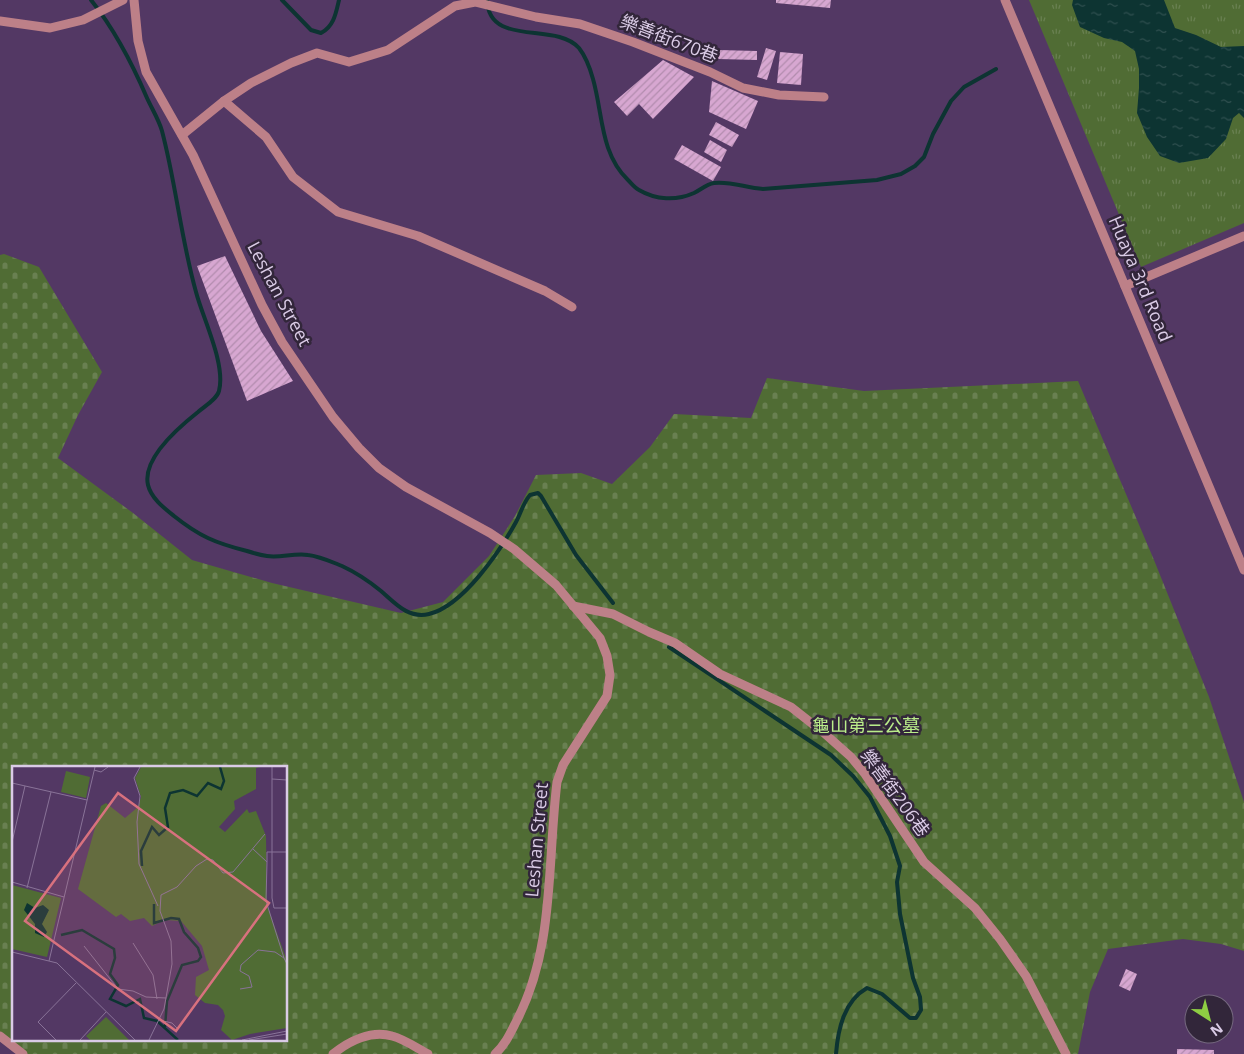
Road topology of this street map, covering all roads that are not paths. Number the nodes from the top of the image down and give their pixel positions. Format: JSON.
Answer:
{"nodes":[{"id":1,"x":123,"y":0,"type":"edge"},
{"id":2,"x":134,"y":0,"type":"edge"},
{"id":3,"x":1005,"y":0,"type":"edge"},
{"id":4,"x":0,"y":20,"type":"edge"},
{"id":5,"x":824,"y":97,"type":"dead end"},
{"id":6,"x":224,"y":101,"type":"junction"},
{"id":7,"x":182,"y":135,"type":"junction"},
{"id":8,"x":1244,"y":236,"type":"edge"},
{"id":9,"x":1125,"y":286,"type":"junction"},
{"id":10,"x":572,"y":307,"type":"dead end"},
{"id":11,"x":1244,"y":570,"type":"edge"},
{"id":12,"x":573,"y":606,"type":"junction"},
{"id":13,"x":0,"y":1036,"type":"edge"},
{"id":14,"x":23,"y":1054,"type":"edge"},
{"id":15,"x":333,"y":1054,"type":"edge"},
{"id":16,"x":428,"y":1054,"type":"edge"},
{"id":17,"x":495,"y":1054,"type":"edge"},
{"id":18,"x":1066,"y":1054,"type":"edge"}],
"edges":[{"from":1,"to":4,"type":"street"},
{"from":2,"to":7,"type":"street","name":"Leshan Street"},
{"from":3,"to":9,"type":"street","name":"Huaya 3rd Road"},
{"from":5,"to":6,"type":"street","name":"樂善街670巷"},
{"from":6,"to":7,"type":"street","name":"樂善街670巷"},
{"from":6,"to":10,"type":"street"},
{"from":7,"to":12,"type":"street","name":"Leshan Street"},
{"from":8,"to":9,"type":"street"},
{"from":9,"to":11,"type":"street","name":"Huaya 3rd Road"},
{"from":12,"to":17,"type":"street","name":"Leshan Street"},
{"from":12,"to":18,"type":"street","name":"樂善街206巷"},
{"from":13,"to":14,"type":"street"},
{"from":15,"to":16,"type":"street"}]}
